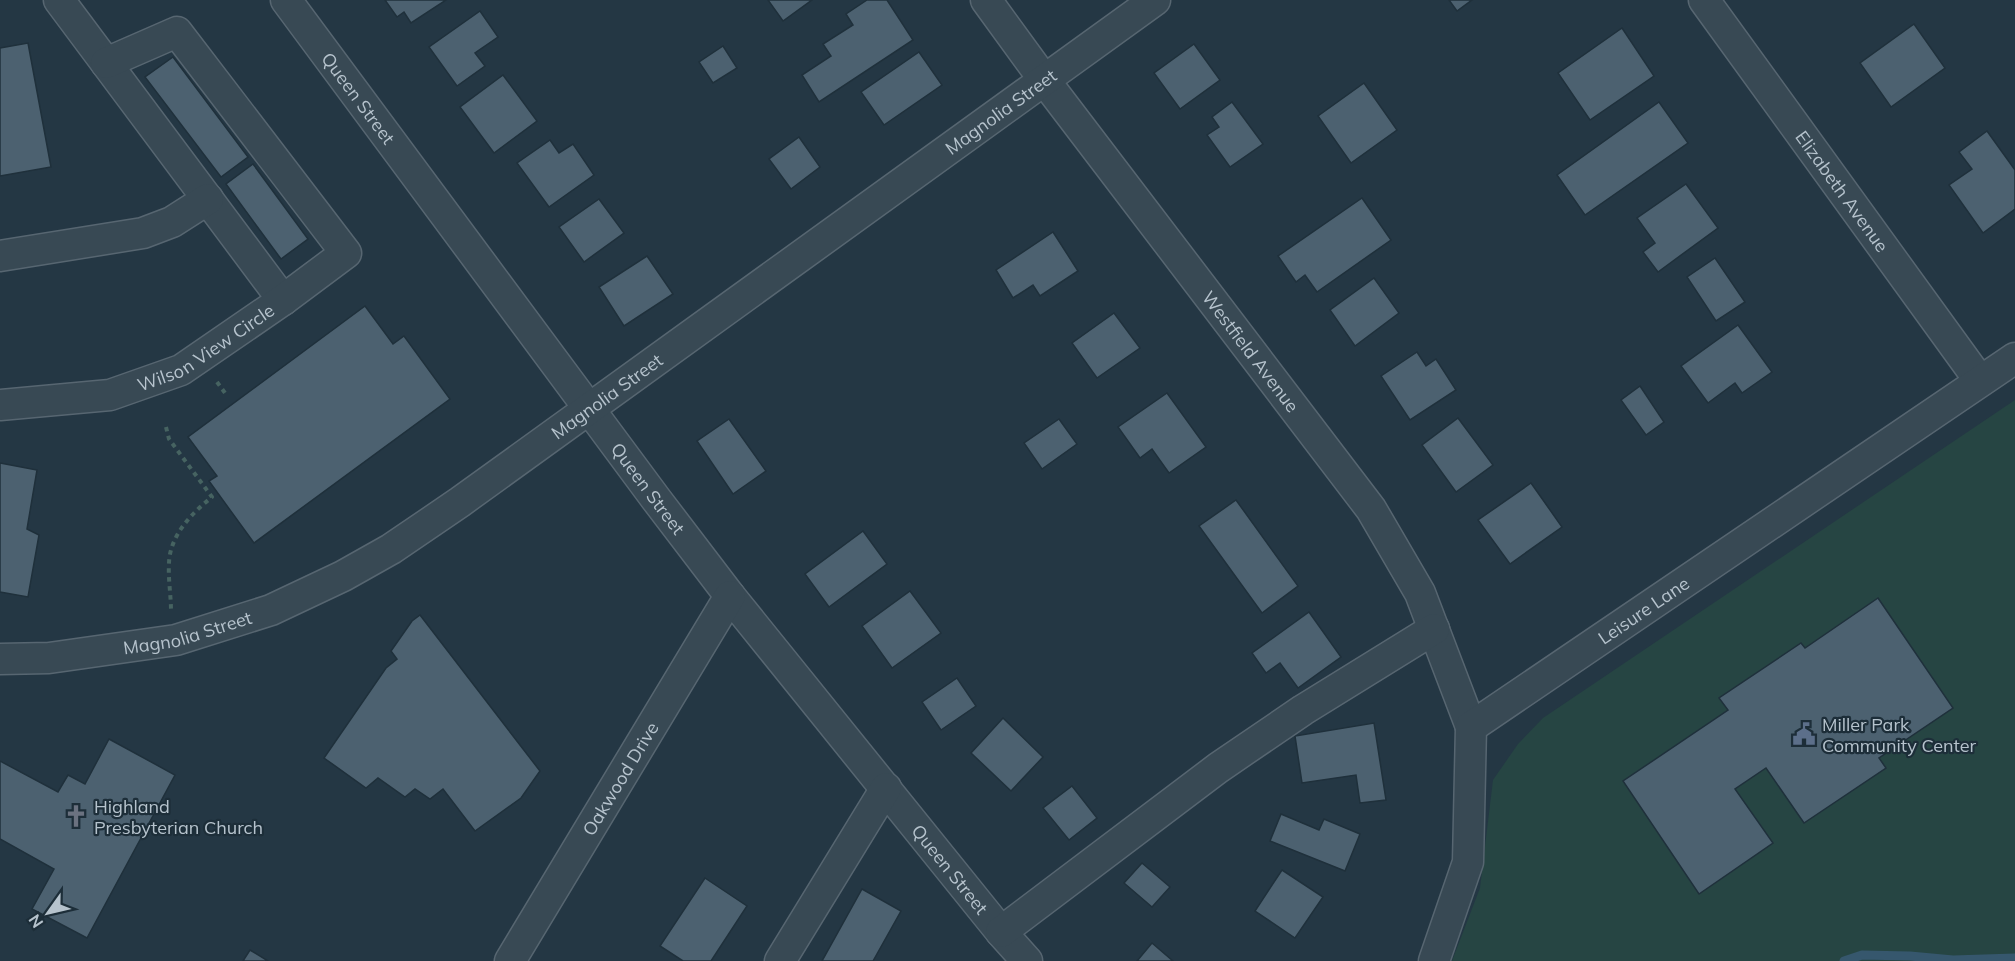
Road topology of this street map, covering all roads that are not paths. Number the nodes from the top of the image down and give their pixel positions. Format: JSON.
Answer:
{"nodes":[{"id":1,"x":59,"y":0,"type":"edge"},
{"id":2,"x":286,"y":0,"type":"edge"},
{"id":3,"x":986,"y":0,"type":"edge"},
{"id":4,"x":1155,"y":0,"type":"edge"},
{"id":5,"x":1704,"y":0,"type":"edge"},
{"id":6,"x":106,"y":63,"type":"junction"},
{"id":7,"x":1045,"y":81,"type":"junction"},
{"id":8,"x":208,"y":199,"type":"junction"},
{"id":9,"x":0,"y":256,"type":"edge"},
{"id":10,"x":283,"y":300,"type":"junction"},
{"id":11,"x":2015,"y":358,"type":"edge"},
{"id":12,"x":1980,"y":381,"type":"junction"},
{"id":13,"x":0,"y":405,"type":"edge"},
{"id":14,"x":590,"y":409,"type":"junction"},
{"id":15,"x":730,"y":596,"type":"junction"},
{"id":16,"x":1434,"y":629,"type":"junction"},
{"id":17,"x":0,"y":659,"type":"edge"},
{"id":18,"x":1471,"y":727,"type":"junction"},
{"id":19,"x":886,"y":788,"type":"junction"},
{"id":20,"x":1011,"y":951,"type":"edge"},
{"id":21,"x":510,"y":961,"type":"edge"},
{"id":22,"x":780,"y":961,"type":"edge"},
{"id":23,"x":1434,"y":961,"type":"edge"}],
"edges":[{"from":1,"to":6,"type":"street","name":"Wilson View Circle"},
{"from":2,"to":14,"type":"street","name":"Queen Street"},
{"from":3,"to":7,"type":"street","name":"Westfield Avenue"},
{"from":4,"to":7,"type":"street","name":"Magnolia Street"},
{"from":5,"to":12,"type":"street","name":"Elizabeth Avenue"},
{"from":6,"to":8,"type":"street","name":"Wilson View Circle"},
{"from":6,"to":10,"type":"street"},
{"from":7,"to":14,"type":"street","name":"Magnolia Street"},
{"from":7,"to":16,"type":"street","name":"Westfield Avenue"},
{"from":8,"to":9,"type":"street"},
{"from":8,"to":10,"type":"street","name":"Wilson View Circle"},
{"from":10,"to":13,"type":"street","name":"Wilson View Circle"},
{"from":11,"to":12,"type":"street","name":"Leisure Lane"},
{"from":12,"to":18,"type":"street","name":"Leisure Lane"},
{"from":14,"to":15,"type":"street","name":"Queen Street"},
{"from":14,"to":17,"type":"street","name":"Magnolia Street"},
{"from":15,"to":19,"type":"street","name":"Queen Street"},
{"from":15,"to":21,"type":"street","name":"Oakwood Drive"},
{"from":16,"to":18,"type":"street","name":"Westfield Avenue"},
{"from":16,"to":20,"type":"street"},
{"from":18,"to":23,"type":"street"},
{"from":19,"to":20,"type":"street","name":"Queen Street"},
{"from":19,"to":22,"type":"street"}]}
